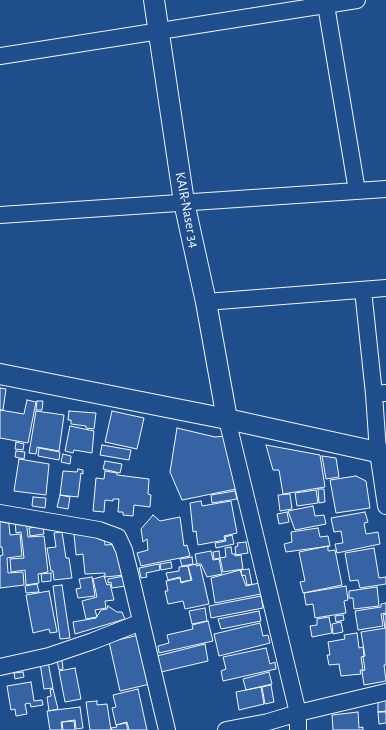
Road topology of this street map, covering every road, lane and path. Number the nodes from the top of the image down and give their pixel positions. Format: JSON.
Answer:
{"nodes":[{"id":1,"x":154,"y":0,"type":"edge"},
{"id":2,"x":357,"y":0,"type":"edge"},
{"id":3,"x":326,"y":5,"type":"junction"},
{"id":4,"x":159,"y":30,"type":"junction"},
{"id":5,"x":0,"y":56,"type":"edge"},
{"id":6,"x":386,"y":189,"type":"edge"},
{"id":7,"x":357,"y":191,"type":"junction"},
{"id":8,"x":184,"y":202,"type":"junction"},
{"id":9,"x":0,"y":215,"type":"edge"},
{"id":10,"x":386,"y":288,"type":"edge"},
{"id":11,"x":363,"y":290,"type":"junction"},
{"id":12,"x":206,"y":302,"type":"junction"},
{"id":13,"x":0,"y":374,"type":"edge"},
{"id":14,"x":380,"y":393,"type":"edge"},
{"id":15,"x":227,"y":419,"type":"junction"},
{"id":16,"x":382,"y":453,"type":"edge"},
{"id":17,"x":386,"y":506,"type":"edge"},
{"id":18,"x":0,"y":513,"type":"edge"},
{"id":19,"x":141,"y":622,"type":"junction"},
{"id":20,"x":0,"y":667,"type":"edge"},
{"id":21,"x":386,"y":692,"type":"edge"},
{"id":22,"x":298,"y":713,"type":"junction"},
{"id":23,"x":167,"y":730,"type":"edge"},
{"id":24,"x":226,"y":730,"type":"edge"},
{"id":25,"x":298,"y":730,"type":"edge"}],
"edges":[{"from":1,"to":4,"type":"street","name":"KAIR-Naser 34"},
{"from":2,"to":3,"type":"street"},
{"from":3,"to":4,"type":"street"},
{"from":3,"to":7,"type":"street"},
{"from":4,"to":5,"type":"street"},
{"from":4,"to":8,"type":"street","name":"KAIR-Naser 34"},
{"from":6,"to":7,"type":"street"},
{"from":7,"to":8,"type":"street"},
{"from":8,"to":9,"type":"street"},
{"from":8,"to":12,"type":"street","name":"KAIR-Naser 34"},
{"from":10,"to":11,"type":"street"},
{"from":11,"to":12,"type":"street"},
{"from":11,"to":14,"type":"street"},
{"from":12,"to":15,"type":"street","name":"KAIR-Naser 34"},
{"from":13,"to":15,"type":"street"},
{"from":14,"to":16,"type":"street"},
{"from":15,"to":16,"type":"street"},
{"from":15,"to":22,"type":"street"},
{"from":16,"to":17,"type":"street"},
{"from":18,"to":19,"type":"street"},
{"from":19,"to":20,"type":"street"},
{"from":19,"to":23,"type":"street"},
{"from":21,"to":22,"type":"street"},
{"from":22,"to":24,"type":"street"},
{"from":22,"to":25,"type":"street"}]}
